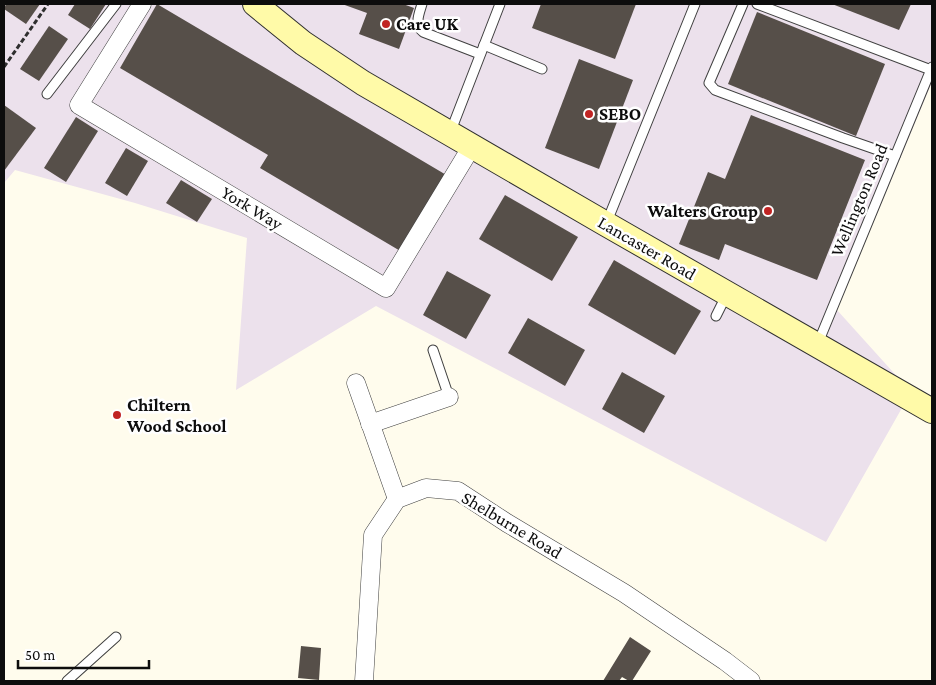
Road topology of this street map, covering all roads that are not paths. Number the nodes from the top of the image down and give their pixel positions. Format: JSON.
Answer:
{"nodes":[{"id":1,"x":116,"y":4,"type":"edge"},
{"id":2,"x":142,"y":4,"type":"edge"},
{"id":3,"x":255,"y":4,"type":"edge"},
{"id":4,"x":422,"y":4,"type":"edge"},
{"id":5,"x":500,"y":4,"type":"edge"},
{"id":6,"x":695,"y":4,"type":"edge"},
{"id":7,"x":743,"y":4,"type":"edge"},
{"id":8,"x":757,"y":4,"type":"edge"},
{"id":9,"x":484,"y":45,"type":"junction"},
{"id":10,"x":480,"y":54,"type":"junction"},
{"id":11,"x":932,"y":68,"type":"edge"},
{"id":12,"x":542,"y":69,"type":"dead end"},
{"id":13,"x":47,"y":94,"type":"dead end"},
{"id":14,"x":450,"y":133,"type":"junction"},
{"id":15,"x":472,"y":146,"type":"junction"},
{"id":16,"x":895,"y":156,"type":"junction"},
{"id":17,"x":606,"y":224,"type":"junction"},
{"id":18,"x":727,"y":294,"type":"junction"},
{"id":19,"x":716,"y":316,"type":"dead end"},
{"id":20,"x":816,"y":345,"type":"junction"},
{"id":21,"x":433,"y":350,"type":"dead end"},
{"id":22,"x":356,"y":383,"type":"dead end"},
{"id":23,"x":449,"y":397,"type":"joint"},
{"id":24,"x":932,"y":411,"type":"edge"},
{"id":25,"x":370,"y":424,"type":"junction"},
{"id":26,"x":397,"y":499,"type":"junction"},
{"id":27,"x":116,"y":636,"type":"dead end"},
{"id":28,"x":67,"y":681,"type":"edge"},
{"id":29,"x":364,"y":681,"type":"edge"},
{"id":30,"x":751,"y":681,"type":"edge"}],
"edges":[{"from":1,"to":13,"type":"lane"},
{"from":2,"to":15,"type":"street","name":"York Way"},
{"from":3,"to":14,"type":"street","name":"Lancaster Road"},
{"from":4,"to":10,"type":"lane"},
{"from":5,"to":9,"type":"lane"},
{"from":6,"to":17,"type":"lane"},
{"from":7,"to":16,"type":"lane"},
{"from":8,"to":11,"type":"lane"},
{"from":9,"to":10,"type":"lane"},
{"from":9,"to":12,"type":"lane"},
{"from":10,"to":14,"type":"lane"},
{"from":11,"to":16,"type":"lane","name":"Wellington Road"},
{"from":14,"to":15,"type":"street","name":"Lancaster Road"},
{"from":15,"to":17,"type":"street","name":"Lancaster Road"},
{"from":16,"to":20,"type":"lane","name":"Wellington Road"},
{"from":17,"to":18,"type":"street","name":"Lancaster Road"},
{"from":18,"to":19,"type":"lane"},
{"from":18,"to":20,"type":"street","name":"Lancaster Road"},
{"from":20,"to":24,"type":"street","name":"Lancaster Road"},
{"from":21,"to":23,"type":"lane"},
{"from":22,"to":25,"type":"street"},
{"from":23,"to":25,"type":"street"},
{"from":25,"to":26,"type":"street"},
{"from":26,"to":29,"type":"street"},
{"from":26,"to":30,"type":"street","name":"Shelburne Road"},
{"from":27,"to":28,"type":"lane"}]}
